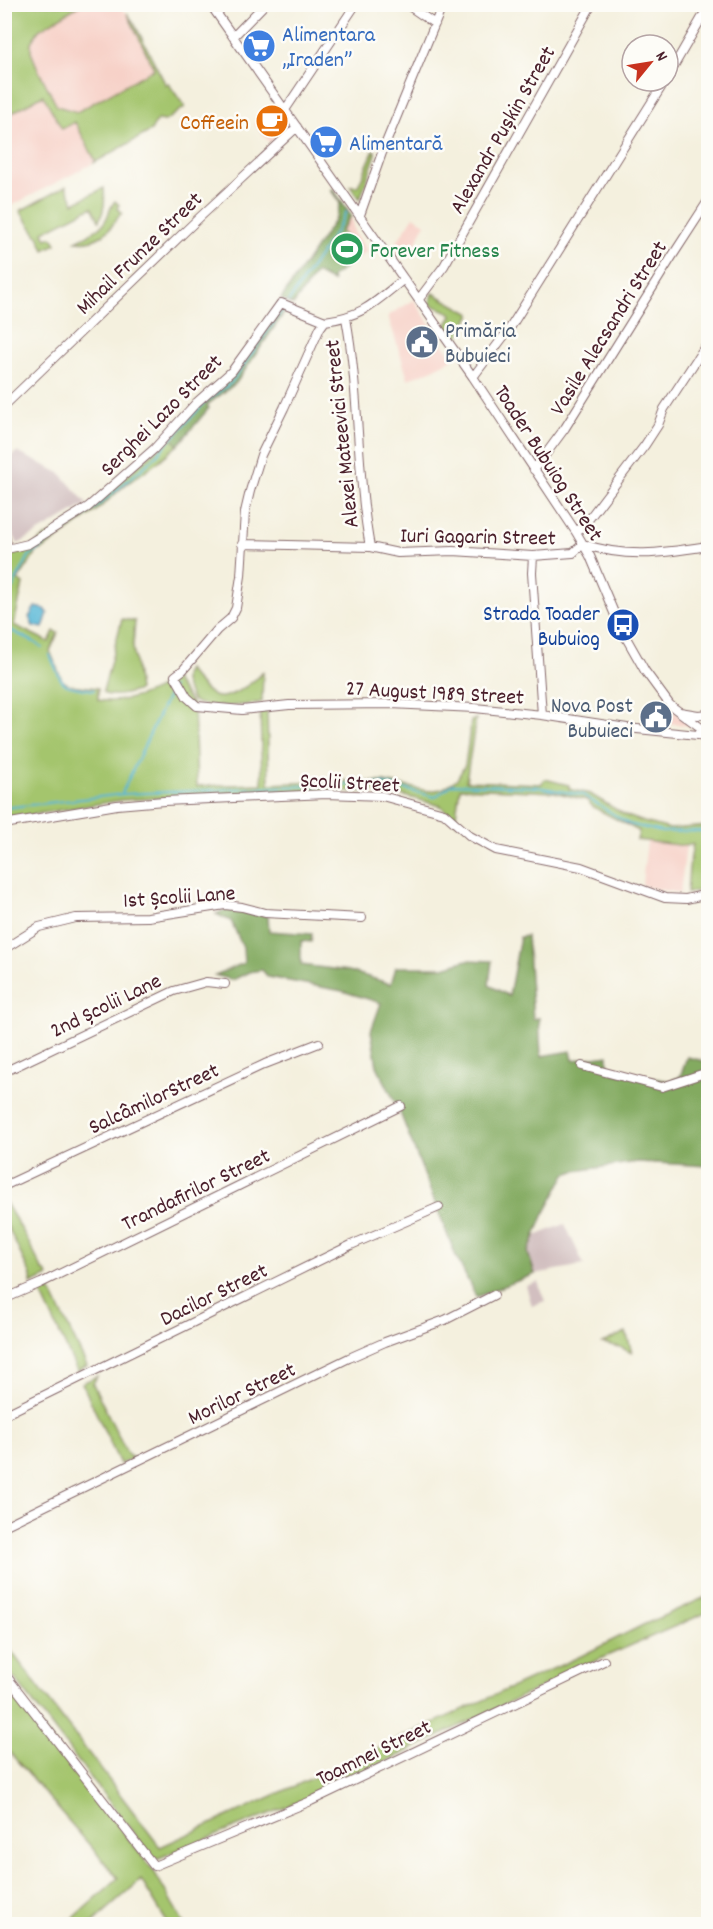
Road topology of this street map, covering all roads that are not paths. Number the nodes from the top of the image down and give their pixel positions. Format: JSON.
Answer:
{"nodes":[{"id":1,"x":210,"y":4,"type":"edge"},
{"id":2,"x":265,"y":4,"type":"edge"},
{"id":3,"x":356,"y":4,"type":"edge"},
{"id":4,"x":406,"y":4,"type":"edge"},
{"id":5,"x":443,"y":4,"type":"edge"},
{"id":6,"x":592,"y":4,"type":"edge"},
{"id":7,"x":708,"y":7,"type":"edge"},
{"id":8,"x":435,"y":24,"type":"junction"},
{"id":9,"x":232,"y":37,"type":"junction"},
{"id":10,"x":680,"y":55,"type":"edge"},
{"id":11,"x":657,"y":93,"type":"edge"},
{"id":12,"x":285,"y":110,"type":"junction"},
{"id":13,"x":297,"y":127,"type":"junction"},
{"id":14,"x":708,"y":201,"type":"edge"},
{"id":15,"x":360,"y":215,"type":"junction"},
{"id":16,"x":405,"y":279,"type":"junction"},
{"id":17,"x":419,"y":299,"type":"junction"},
{"id":18,"x":346,"y":318,"type":"junction"},
{"id":19,"x":325,"y":321,"type":"junction"},
{"id":20,"x":708,"y":342,"type":"edge"},
{"id":21,"x":473,"y":378,"type":"junction"},
{"id":22,"x":4,"y":406,"type":"edge"},
{"id":23,"x":534,"y":470,"type":"junction"},
{"id":24,"x":4,"y":531,"type":"edge"},
{"id":25,"x":576,"y":532,"type":"junction"},
{"id":26,"x":242,"y":544,"type":"junction"},
{"id":27,"x":583,"y":544,"type":"junction"},
{"id":28,"x":708,"y":546,"type":"edge"},
{"id":29,"x":370,"y":547,"type":"junction"},
{"id":30,"x":5,"y":550,"type":"edge"},
{"id":31,"x":533,"y":556,"type":"junction"},
{"id":32,"x":678,"y":712,"type":"junction"},
{"id":33,"x":708,"y":714,"type":"edge"},
{"id":34,"x":542,"y":715,"type":"junction"},
{"id":35,"x":708,"y":734,"type":"edge"},
{"id":36,"x":4,"y":824,"type":"edge"},
{"id":37,"x":708,"y":894,"type":"edge"},
{"id":38,"x":362,"y":918,"type":"dead end"},
{"id":39,"x":4,"y":949,"type":"edge"},
{"id":40,"x":225,"y":984,"type":"dead end"},
{"id":41,"x":319,"y":1043,"type":"dead end"},
{"id":42,"x":582,"y":1066,"type":"dead end"},
{"id":43,"x":4,"y":1072,"type":"edge"},
{"id":44,"x":708,"y":1072,"type":"edge"},
{"id":45,"x":401,"y":1106,"type":"dead end"},
{"id":46,"x":4,"y":1186,"type":"edge"},
{"id":47,"x":439,"y":1207,"type":"dead end"},
{"id":48,"x":494,"y":1295,"type":"dead end"},
{"id":49,"x":4,"y":1299,"type":"edge"},
{"id":50,"x":4,"y":1415,"type":"edge"},
{"id":51,"x":4,"y":1526,"type":"edge"},
{"id":52,"x":604,"y":1661,"type":"dead end"},
{"id":53,"x":4,"y":1673,"type":"edge"}],
"edges":[{"from":1,"to":9,"type":"street","name":"Toader Bubuiog Street"},
{"from":2,"to":9,"type":"street"},
{"from":3,"to":12,"type":"street"},
{"from":4,"to":8,"type":"street"},
{"from":5,"to":8,"type":"street"},
{"from":6,"to":17,"type":"street","name":"Alexandr Pușkin Street"},
{"from":7,"to":10,"type":"street"},
{"from":8,"to":15,"type":"street"},
{"from":9,"to":12,"type":"street","name":"Toader Bubuiog Street"},
{"from":11,"to":21,"type":"street"},
{"from":12,"to":13,"type":"street","name":"Toader Bubuiog Street"},
{"from":13,"to":15,"type":"street","name":"Toader Bubuiog Street"},
{"from":13,"to":22,"type":"street","name":"Mihail Frunze Street"},
{"from":14,"to":23,"type":"street","name":"Vasile Alecsandri Street"},
{"from":15,"to":16,"type":"street","name":"Toader Bubuiog Street"},
{"from":16,"to":17,"type":"street","name":"Toader Bubuiog Street"},
{"from":16,"to":18,"type":"street"},
{"from":17,"to":21,"type":"street","name":"Toader Bubuiog Street"},
{"from":18,"to":19,"type":"street"},
{"from":18,"to":29,"type":"street","name":"Alexei Mateevici Street"},
{"from":19,"to":26,"type":"street"},
{"from":19,"to":30,"type":"street","name":"Serghei Lazo Street"},
{"from":20,"to":25,"type":"street"},
{"from":21,"to":23,"type":"street","name":"Toader Bubuiog Street"},
{"from":23,"to":25,"type":"street","name":"Toader Bubuiog Street"},
{"from":24,"to":30,"type":"street"},
{"from":25,"to":27,"type":"street","name":"Toader Bubuiog Street"},
{"from":26,"to":29,"type":"street","name":"Iuri Gagarin Street"},
{"from":26,"to":34,"type":"street","name":"27 August 1989 Street"},
{"from":27,"to":28,"type":"street","name":"Iuri Gagarin Street"},
{"from":27,"to":31,"type":"street","name":"Iuri Gagarin Street"},
{"from":27,"to":32,"type":"street","name":"Toader Bubuiog Street"},
{"from":29,"to":31,"type":"street","name":"Iuri Gagarin Street"},
{"from":31,"to":34,"type":"street"},
{"from":32,"to":33,"type":"street"},
{"from":32,"to":35,"type":"street","name":"Toader Bubuiog Street"},
{"from":34,"to":35,"type":"street","name":"27 August 1989 Street"},
{"from":36,"to":37,"type":"street","name":"Școlii Street"},
{"from":38,"to":39,"type":"street","name":"1st Școlii Lane"},
{"from":40,"to":43,"type":"street","name":"2nd Școlii Lane"},
{"from":41,"to":46,"type":"street","name":"SalcâmilorStreet"},
{"from":42,"to":44,"type":"street"},
{"from":45,"to":49,"type":"street","name":"Trandafirilor Street"},
{"from":47,"to":50,"type":"street","name":"Dacilor Street"},
{"from":48,"to":51,"type":"street","name":"Morilor Street"},
{"from":52,"to":53,"type":"street","name":"Toamnei Street"}]}
